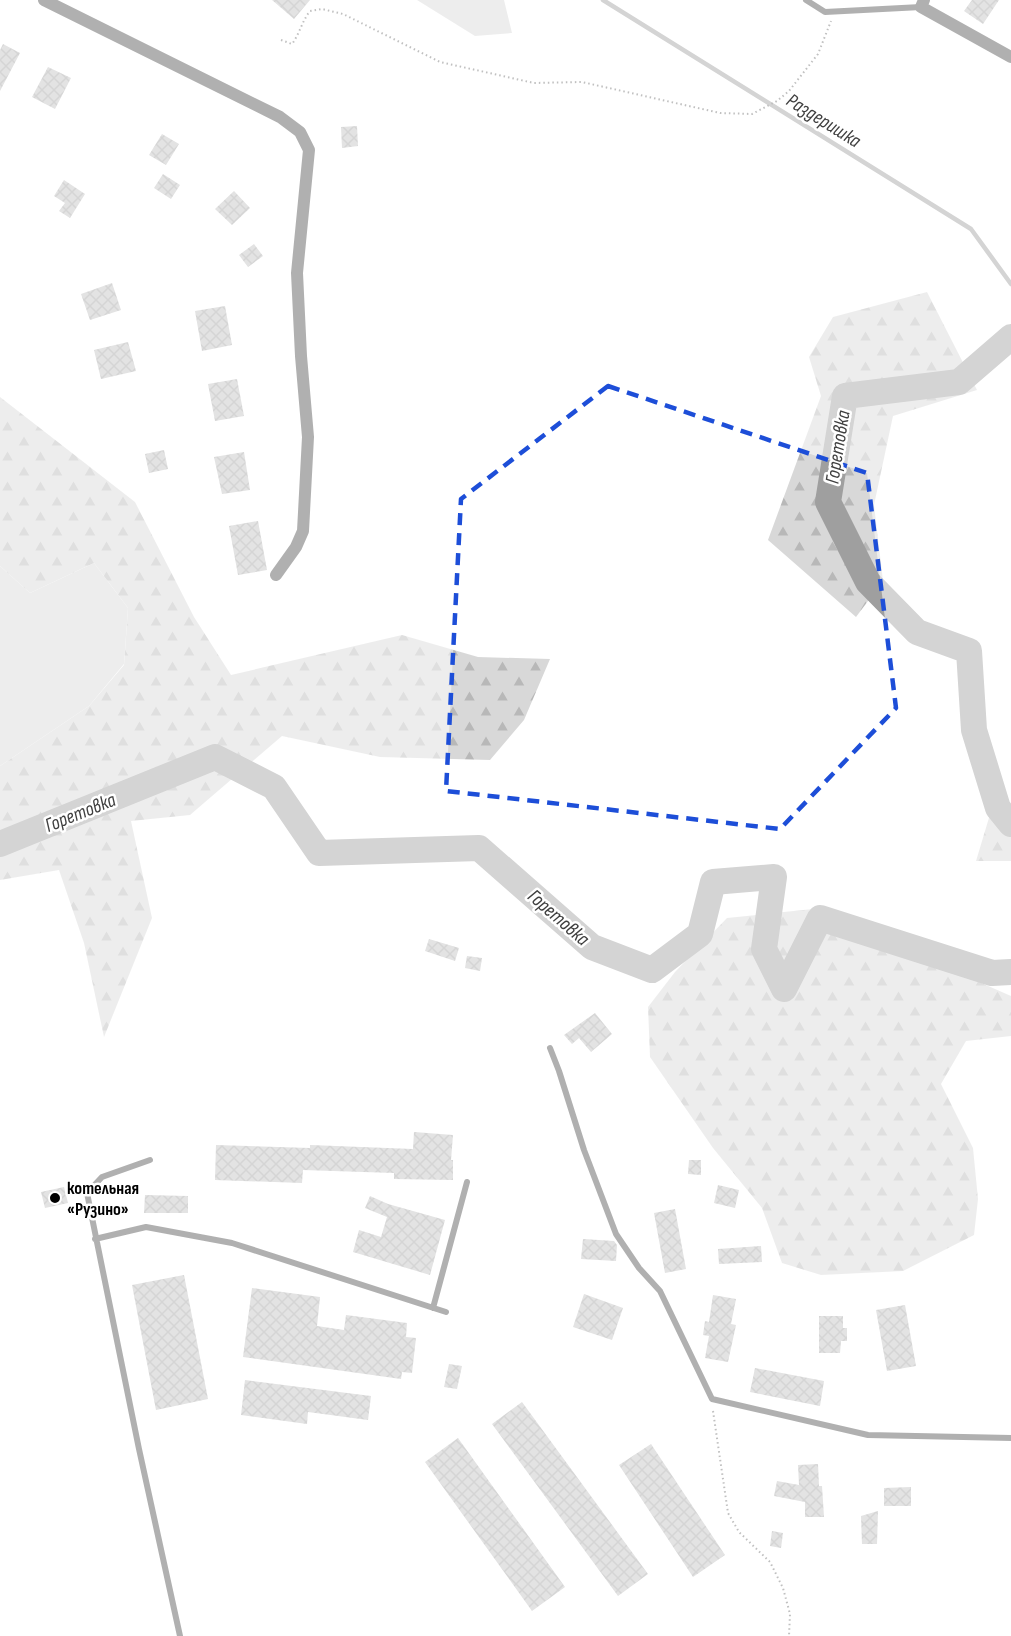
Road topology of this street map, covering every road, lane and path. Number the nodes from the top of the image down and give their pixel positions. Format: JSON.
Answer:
{"nodes":[{"id":1,"x":44,"y":0,"type":"edge"},
{"id":2,"x":806,"y":0,"type":"edge"},
{"id":3,"x":922,"y":3,"type":"edge"},
{"id":4,"x":836,"y":11,"type":"junction"},
{"id":5,"x":281,"y":40,"type":"dead end"},
{"id":6,"x":1011,"y":57,"type":"edge"},
{"id":7,"x":276,"y":575,"type":"dead end"},
{"id":8,"x":550,"y":1048,"type":"dead end"},
{"id":9,"x":150,"y":1160,"type":"dead end"},
{"id":10,"x":466,"y":1182,"type":"dead end"},
{"id":11,"x":95,"y":1239,"type":"junction"},
{"id":12,"x":433,"y":1308,"type":"junction"},
{"id":13,"x":446,"y":1312,"type":"dead end"},
{"id":14,"x":712,"y":1399,"type":"junction"},
{"id":15,"x":1011,"y":1438,"type":"edge"},
{"id":16,"x":180,"y":1636,"type":"edge"},
{"id":17,"x":789,"y":1636,"type":"edge"}],
"edges":[{"from":1,"to":7,"type":"street"},
{"from":2,"to":4,"type":"lane"},
{"from":3,"to":4,"type":"lane"},
{"from":3,"to":6,"type":"street"},
{"from":4,"to":5,"type":"path"},
{"from":8,"to":14,"type":"lane"},
{"from":9,"to":11,"type":"lane"},
{"from":10,"to":12,"type":"lane"},
{"from":11,"to":12,"type":"lane"},
{"from":11,"to":16,"type":"lane"},
{"from":12,"to":13,"type":"lane"},
{"from":14,"to":15,"type":"lane"},
{"from":14,"to":17,"type":"path"}]}
